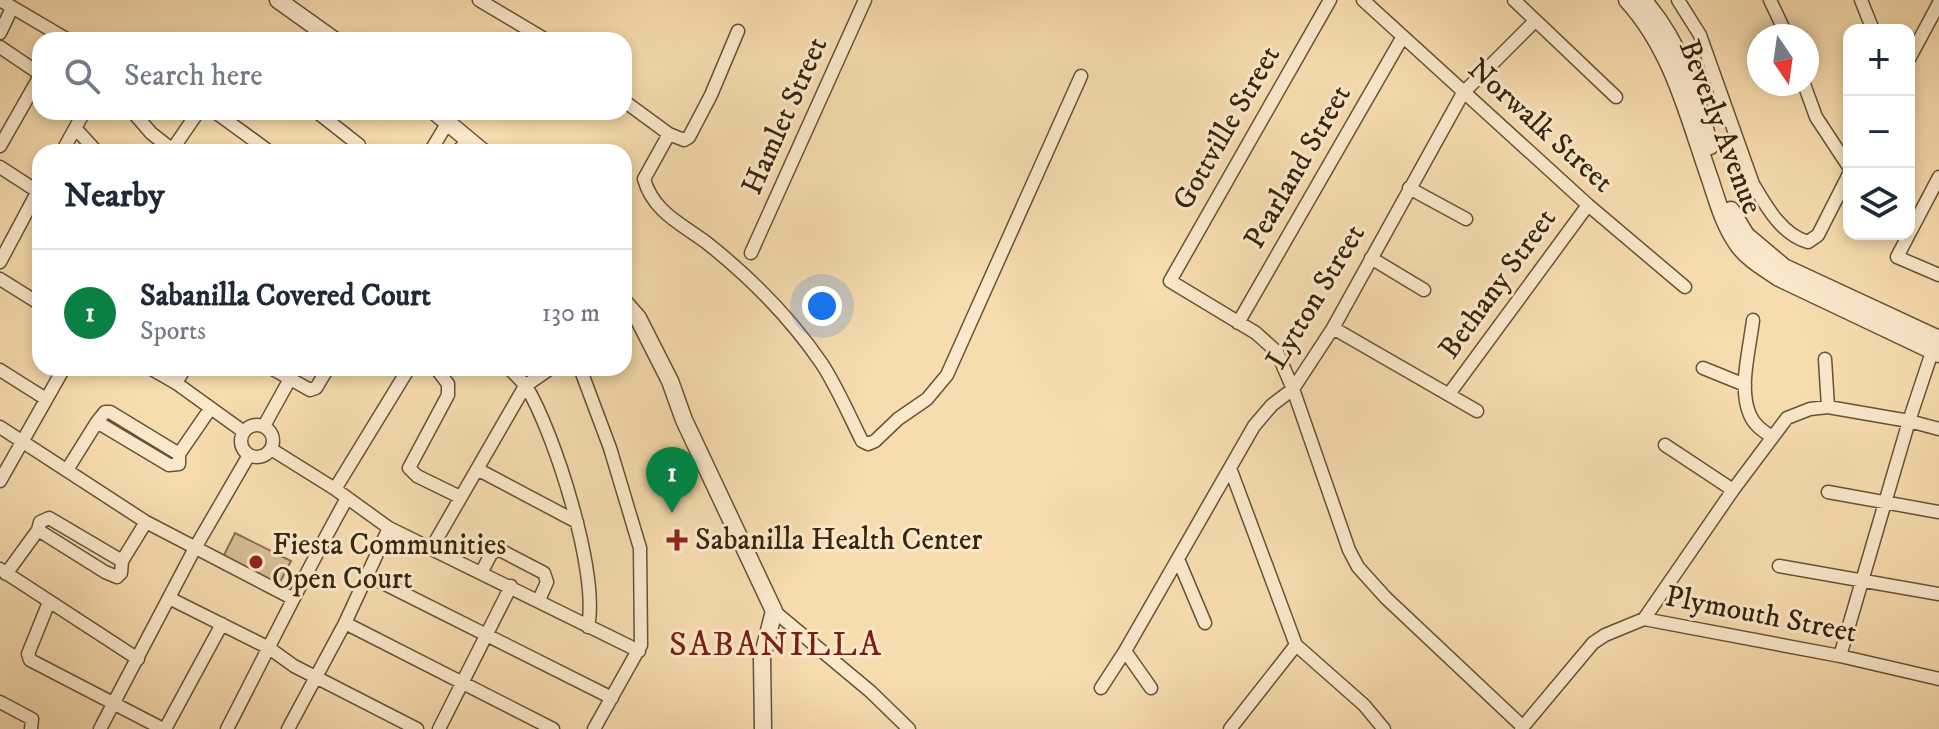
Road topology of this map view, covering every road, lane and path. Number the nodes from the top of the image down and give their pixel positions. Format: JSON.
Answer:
{"nodes":[{"id":1,"x":0,"y":0,"type":"edge"},
{"id":2,"x":278,"y":0,"type":"edge"},
{"id":3,"x":479,"y":0,"type":"edge"},
{"id":4,"x":865,"y":0,"type":"edge"},
{"id":5,"x":1330,"y":0,"type":"edge"},
{"id":6,"x":1363,"y":0,"type":"edge"},
{"id":7,"x":1514,"y":0,"type":"edge"},
{"id":8,"x":1627,"y":0,"type":"edge"},
{"id":9,"x":1643,"y":0,"type":"edge"},
{"id":10,"x":1678,"y":0,"type":"edge"},
{"id":11,"x":1770,"y":0,"type":"edge"},
{"id":12,"x":1861,"y":0,"type":"edge"},
{"id":13,"x":1939,"y":3,"type":"edge"},
{"id":14,"x":12,"y":8,"type":"junction"},
{"id":15,"x":1535,"y":21,"type":"junction"},
{"id":16,"x":1781,"y":24,"type":"edge"},
{"id":17,"x":1871,"y":24,"type":"edge"},
{"id":18,"x":738,"y":31,"type":"dead end"},
{"id":19,"x":54,"y":32,"type":"edge"},
{"id":20,"x":323,"y":32,"type":"edge"},
{"id":21,"x":533,"y":32,"type":"edge"},
{"id":22,"x":0,"y":33,"type":"edge"},
{"id":23,"x":1402,"y":38,"type":"junction"},
{"id":24,"x":0,"y":47,"type":"edge"},
{"id":25,"x":1915,"y":48,"type":"edge"},
{"id":26,"x":32,"y":69,"type":"edge"},
{"id":27,"x":1081,"y":76,"type":"dead end"},
{"id":28,"x":32,"y":89,"type":"edge"},
{"id":29,"x":1463,"y":93,"type":"junction"},
{"id":30,"x":1808,"y":96,"type":"edge"},
{"id":31,"x":1616,"y":97,"type":"dead end"},
{"id":32,"x":632,"y":107,"type":"edge"},
{"id":33,"x":80,"y":120,"type":"edge"},
{"id":34,"x":140,"y":120,"type":"edge"},
{"id":35,"x":193,"y":120,"type":"edge"},
{"id":36,"x":226,"y":120,"type":"edge"},
{"id":37,"x":327,"y":120,"type":"edge"},
{"id":38,"x":440,"y":120,"type":"edge"},
{"id":39,"x":443,"y":120,"type":"edge"},
{"id":40,"x":76,"y":129,"type":"junction"},
{"id":41,"x":669,"y":134,"type":"junction"},
{"id":42,"x":67,"y":144,"type":"edge"},
{"id":43,"x":90,"y":144,"type":"edge"},
{"id":44,"x":165,"y":144,"type":"edge"},
{"id":45,"x":178,"y":144,"type":"edge"},
{"id":46,"x":259,"y":144,"type":"edge"},
{"id":47,"x":358,"y":144,"type":"edge"},
{"id":48,"x":433,"y":144,"type":"edge"},
{"id":49,"x":461,"y":144,"type":"edge"},
{"id":50,"x":0,"y":146,"type":"edge"},
{"id":51,"x":1843,"y":158,"type":"edge"},
{"id":52,"x":0,"y":167,"type":"edge"},
{"id":53,"x":1939,"y":177,"type":"edge"},
{"id":54,"x":32,"y":185,"type":"edge"},
{"id":55,"x":1843,"y":186,"type":"edge"},
{"id":56,"x":1409,"y":188,"type":"junction"},
{"id":57,"x":32,"y":202,"type":"edge"},
{"id":58,"x":1588,"y":205,"type":"junction"},
{"id":59,"x":1466,"y":219,"type":"dead end"},
{"id":60,"x":751,"y":253,"type":"dead end"},
{"id":61,"x":1371,"y":258,"type":"junction"},
{"id":62,"x":0,"y":262,"type":"edge"},
{"id":63,"x":1939,"y":275,"type":"edge"},
{"id":64,"x":0,"y":279,"type":"edge"},
{"id":65,"x":1685,"y":287,"type":"dead end"},
{"id":66,"x":1424,"y":290,"type":"dead end"},
{"id":67,"x":32,"y":299,"type":"edge"},
{"id":68,"x":632,"y":311,"type":"edge"},
{"id":69,"x":1753,"y":320,"type":"dead end"},
{"id":70,"x":1238,"y":323,"type":"junction"},
{"id":71,"x":1333,"y":328,"type":"junction"},
{"id":72,"x":1937,"y":345,"type":"edge"},
{"id":73,"x":1825,"y":359,"type":"dead end"},
{"id":74,"x":1703,"y":368,"type":"dead end"},
{"id":75,"x":0,"y":370,"type":"edge"},
{"id":76,"x":59,"y":376,"type":"edge"},
{"id":77,"x":164,"y":376,"type":"edge"},
{"id":78,"x":180,"y":376,"type":"edge"},
{"id":79,"x":291,"y":376,"type":"edge"},
{"id":80,"x":296,"y":376,"type":"edge"},
{"id":81,"x":323,"y":376,"type":"edge"},
{"id":82,"x":404,"y":376,"type":"edge"},
{"id":83,"x":442,"y":376,"type":"edge"},
{"id":84,"x":516,"y":376,"type":"edge"},
{"id":85,"x":539,"y":376,"type":"edge"},
{"id":86,"x":583,"y":376,"type":"edge"},
{"id":87,"x":176,"y":383,"type":"junction"},
{"id":88,"x":1745,"y":385,"type":"junction"},
{"id":89,"x":525,"y":386,"type":"junction"},
{"id":90,"x":1293,"y":389,"type":"junction"},
{"id":91,"x":1449,"y":394,"type":"junction"},
{"id":92,"x":46,"y":399,"type":"junction"},
{"id":93,"x":1828,"y":407,"type":"junction"},
{"id":94,"x":210,"y":409,"type":"junction"},
{"id":95,"x":1477,"y":411,"type":"dead end"},
{"id":96,"x":1909,"y":421,"type":"junction"},
{"id":97,"x":264,"y":426,"type":"junction"},
{"id":98,"x":0,"y":427,"type":"edge"},
{"id":99,"x":1939,"y":429,"type":"edge"},
{"id":100,"x":244,"y":432,"type":"junction"},
{"id":101,"x":1772,"y":437,"type":"junction"},
{"id":102,"x":23,"y":443,"type":"junction"},
{"id":103,"x":1665,"y":445,"type":"dead end"},
{"id":104,"x":271,"y":449,"type":"junction"},
{"id":105,"x":249,"y":455,"type":"junction"},
{"id":106,"x":1230,"y":468,"type":"junction"},
{"id":107,"x":477,"y":469,"type":"junction"},
{"id":108,"x":67,"y":470,"type":"junction"},
{"id":109,"x":0,"y":481,"type":"edge"},
{"id":110,"x":335,"y":489,"type":"junction"},
{"id":111,"x":1733,"y":490,"type":"junction"},
{"id":112,"x":1828,"y":492,"type":"dead end"},
{"id":113,"x":460,"y":497,"type":"junction"},
{"id":114,"x":346,"y":500,"type":"junction"},
{"id":115,"x":1885,"y":501,"type":"junction"},
{"id":116,"x":1939,"y":512,"type":"edge"},
{"id":117,"x":146,"y":522,"type":"junction"},
{"id":118,"x":577,"y":522,"type":"junction"},
{"id":119,"x":389,"y":528,"type":"junction"},
{"id":120,"x":195,"y":548,"type":"junction"},
{"id":121,"x":431,"y":549,"type":"junction"},
{"id":122,"x":1178,"y":559,"type":"junction"},
{"id":123,"x":1779,"y":566,"type":"dead end"},
{"id":124,"x":3,"y":572,"type":"edge"},
{"id":125,"x":481,"y":573,"type":"junction"},
{"id":126,"x":369,"y":576,"type":"junction"},
{"id":127,"x":1863,"y":580,"type":"junction"},
{"id":128,"x":511,"y":586,"type":"junction"},
{"id":129,"x":1939,"y":594,"type":"edge"},
{"id":130,"x":169,"y":598,"type":"junction"},
{"id":131,"x":292,"y":598,"type":"junction"},
{"id":132,"x":539,"y":600,"type":"junction"},
{"id":133,"x":49,"y":602,"type":"junction"},
{"id":134,"x":774,"y":611,"type":"junction"},
{"id":135,"x":1644,"y":619,"type":"junction"},
{"id":136,"x":345,"y":623,"type":"junction"},
{"id":137,"x":1205,"y":623,"type":"dead end"},
{"id":138,"x":222,"y":624,"type":"junction"},
{"id":139,"x":588,"y":627,"type":"junction"},
{"id":140,"x":485,"y":636,"type":"junction"},
{"id":141,"x":1296,"y":645,"type":"junction"},
{"id":142,"x":269,"y":648,"type":"junction"},
{"id":143,"x":639,"y":651,"type":"junction"},
{"id":144,"x":1125,"y":651,"type":"junction"},
{"id":145,"x":1840,"y":656,"type":"junction"},
{"id":146,"x":138,"y":659,"type":"junction"},
{"id":147,"x":317,"y":679,"type":"junction"},
{"id":148,"x":1939,"y":679,"type":"edge"},
{"id":149,"x":462,"y":684,"type":"junction"},
{"id":150,"x":1101,"y":688,"type":"dead end"},
{"id":151,"x":1151,"y":688,"type":"dead end"},
{"id":152,"x":612,"y":698,"type":"junction"},
{"id":153,"x":0,"y":702,"type":"edge"},
{"id":154,"x":113,"y":705,"type":"junction"},
{"id":155,"x":291,"y":725,"type":"edge"},
{"id":156,"x":1234,"y":727,"type":"edge"},
{"id":157,"x":412,"y":728,"type":"edge"},
{"id":158,"x":1522,"y":728,"type":"edge"},
{"id":159,"x":31,"y":729,"type":"edge"},
{"id":160,"x":100,"y":729,"type":"edge"},
{"id":161,"x":164,"y":729,"type":"edge"},
{"id":162,"x":227,"y":729,"type":"edge"},
{"id":163,"x":307,"y":729,"type":"edge"},
{"id":164,"x":439,"y":729,"type":"edge"},
{"id":165,"x":553,"y":729,"type":"edge"},
{"id":166,"x":594,"y":729,"type":"edge"},
{"id":167,"x":763,"y":729,"type":"edge"},
{"id":168,"x":909,"y":729,"type":"edge"},
{"id":169,"x":1384,"y":729,"type":"edge"}],
"edges":[{"from":1,"to":14,"type":"street"},
{"from":2,"to":20,"type":"street"},
{"from":3,"to":21,"type":"street"},
{"from":4,"to":60,"type":"street","name":"Hamlet Street"},
{"from":5,"to":70,"type":"street","name":"Gottville Street"},
{"from":6,"to":23,"type":"street","name":"Norwalk Street"},
{"from":7,"to":15,"type":"street"},
{"from":8,"to":72,"type":"street","name":"Beverly Avenue"},
{"from":9,"to":72,"type":"street","name":"Beverly Avenue"},
{"from":10,"to":55,"type":"street"},
{"from":11,"to":16,"type":"street"},
{"from":12,"to":17,"type":"street"},
{"from":13,"to":25,"type":"street"},
{"from":14,"to":19,"type":"street"},
{"from":14,"to":22,"type":"street"},
{"from":15,"to":29,"type":"street","name":"Lytton Street"},
{"from":15,"to":31,"type":"street"},
{"from":18,"to":41,"type":"street"},
{"from":23,"to":29,"type":"street","name":"Norwalk Street"},
{"from":23,"to":70,"type":"street","name":"Pearland Street"},
{"from":24,"to":26,"type":"street"},
{"from":27,"to":41,"type":"street"},
{"from":28,"to":50,"type":"street"},
{"from":29,"to":56,"type":"street","name":"Lytton Street"},
{"from":29,"to":58,"type":"street","name":"Norwalk Street"},
{"from":30,"to":51,"type":"street"},
{"from":32,"to":41,"type":"street"},
{"from":33,"to":40,"type":"street"},
{"from":34,"to":44,"type":"street"},
{"from":35,"to":45,"type":"street"},
{"from":36,"to":46,"type":"street"},
{"from":37,"to":47,"type":"street"},
{"from":38,"to":48,"type":"street"},
{"from":39,"to":49,"type":"street"},
{"from":40,"to":42,"type":"street"},
{"from":40,"to":43,"type":"street"},
{"from":52,"to":54,"type":"street"},
{"from":53,"to":63,"type":"street"},
{"from":56,"to":59,"type":"street"},
{"from":56,"to":61,"type":"street","name":"Lytton Street"},
{"from":57,"to":62,"type":"street"},
{"from":58,"to":65,"type":"street","name":"Norwalk Street"},
{"from":58,"to":91,"type":"street","name":"Bethany Street"},
{"from":61,"to":66,"type":"street"},
{"from":61,"to":71,"type":"street","name":"Lytton Street"},
{"from":64,"to":67,"type":"street"},
{"from":68,"to":134,"type":"street"},
{"from":69,"to":88,"type":"street"},
{"from":70,"to":90,"type":"street"},
{"from":71,"to":90,"type":"street","name":"Lytton Street"},
{"from":71,"to":91,"type":"street"},
{"from":72,"to":96,"type":"street"},
{"from":73,"to":93,"type":"street"},
{"from":74,"to":88,"type":"street"},
{"from":75,"to":92,"type":"street"},
{"from":76,"to":92,"type":"street"},
{"from":77,"to":87,"type":"street"},
{"from":78,"to":87,"type":"street"},
{"from":79,"to":97,"type":"street"},
{"from":80,"to":81,"type":"street"},
{"from":82,"to":110,"type":"street"},
{"from":83,"to":113,"type":"street"},
{"from":84,"to":89,"type":"street"},
{"from":85,"to":89,"type":"street"},
{"from":86,"to":143,"type":"street"},
{"from":87,"to":94,"type":"street"},
{"from":88,"to":101,"type":"street"},
{"from":89,"to":107,"type":"street"},
{"from":89,"to":118,"type":"street"},
{"from":90,"to":106,"type":"street","name":"Lytton Street"},
{"from":90,"to":158,"type":"street"},
{"from":91,"to":95,"type":"street"},
{"from":92,"to":102,"type":"street"},
{"from":93,"to":96,"type":"street"},
{"from":93,"to":101,"type":"street"},
{"from":94,"to":100,"type":"street"},
{"from":94,"to":108,"type":"street"},
{"from":96,"to":99,"type":"street"},
{"from":96,"to":115,"type":"street"},
{"from":97,"to":100,"type":"street"},
{"from":97,"to":104,"type":"street"},
{"from":98,"to":102,"type":"street"},
{"from":100,"to":105,"type":"street"},
{"from":101,"to":111,"type":"street"},
{"from":102,"to":108,"type":"street"},
{"from":102,"to":109,"type":"street"},
{"from":103,"to":111,"type":"street"},
{"from":104,"to":105,"type":"street"},
{"from":104,"to":110,"type":"street"},
{"from":105,"to":120,"type":"street"},
{"from":106,"to":122,"type":"street","name":"Lytton Street"},
{"from":106,"to":141,"type":"street"},
{"from":107,"to":113,"type":"street"},
{"from":107,"to":118,"type":"street"},
{"from":108,"to":117,"type":"street"},
{"from":110,"to":114,"type":"street"},
{"from":111,"to":135,"type":"street"},
{"from":112,"to":115,"type":"street"},
{"from":113,"to":121,"type":"street"},
{"from":114,"to":119,"type":"street"},
{"from":114,"to":131,"type":"street"},
{"from":115,"to":116,"type":"street"},
{"from":115,"to":127,"type":"street"},
{"from":117,"to":120,"type":"street"},
{"from":117,"to":124,"type":"street"},
{"from":118,"to":139,"type":"street"},
{"from":119,"to":121,"type":"street"},
{"from":119,"to":126,"type":"street"},
{"from":120,"to":130,"type":"street"},
{"from":120,"to":131,"type":"street"},
{"from":121,"to":125,"type":"street"},
{"from":122,"to":137,"type":"street"},
{"from":122,"to":144,"type":"street","name":"Lytton Street"},
{"from":123,"to":127,"type":"street"},
{"from":124,"to":133,"type":"street"},
{"from":125,"to":128,"type":"street"},
{"from":125,"to":132,"type":"street"},
{"from":126,"to":136,"type":"street"},
{"from":126,"to":140,"type":"street"},
{"from":127,"to":129,"type":"street"},
{"from":127,"to":145,"type":"street"},
{"from":128,"to":132,"type":"street"},
{"from":128,"to":140,"type":"street"},
{"from":130,"to":138,"type":"street"},
{"from":130,"to":146,"type":"street"},
{"from":131,"to":142,"type":"street"},
{"from":132,"to":139,"type":"street"},
{"from":133,"to":146,"type":"street"},
{"from":133,"to":154,"type":"street"},
{"from":134,"to":167,"type":"street"},
{"from":134,"to":168,"type":"street"},
{"from":135,"to":145,"type":"street","name":"Plymouth Street"},
{"from":135,"to":158,"type":"street","name":"Plymouth Street"},
{"from":136,"to":147,"type":"street"},
{"from":136,"to":149,"type":"street"},
{"from":138,"to":142,"type":"street"},
{"from":138,"to":161,"type":"street"},
{"from":139,"to":143,"type":"street"},
{"from":140,"to":149,"type":"street"},
{"from":140,"to":152,"type":"street"},
{"from":141,"to":156,"type":"street"},
{"from":141,"to":169,"type":"street"},
{"from":142,"to":147,"type":"street"},
{"from":142,"to":162,"type":"street"},
{"from":143,"to":152,"type":"street"},
{"from":144,"to":150,"type":"street","name":"Lytton Street"},
{"from":144,"to":151,"type":"street"},
{"from":145,"to":148,"type":"street","name":"Plymouth Street"},
{"from":146,"to":154,"type":"street"},
{"from":147,"to":155,"type":"street"},
{"from":147,"to":157,"type":"street"},
{"from":149,"to":164,"type":"street"},
{"from":149,"to":165,"type":"street"},
{"from":152,"to":166,"type":"street"},
{"from":153,"to":159,"type":"street"},
{"from":154,"to":160,"type":"street"},
{"from":154,"to":161,"type":"street"},
{"from":155,"to":163,"type":"street"}]}
